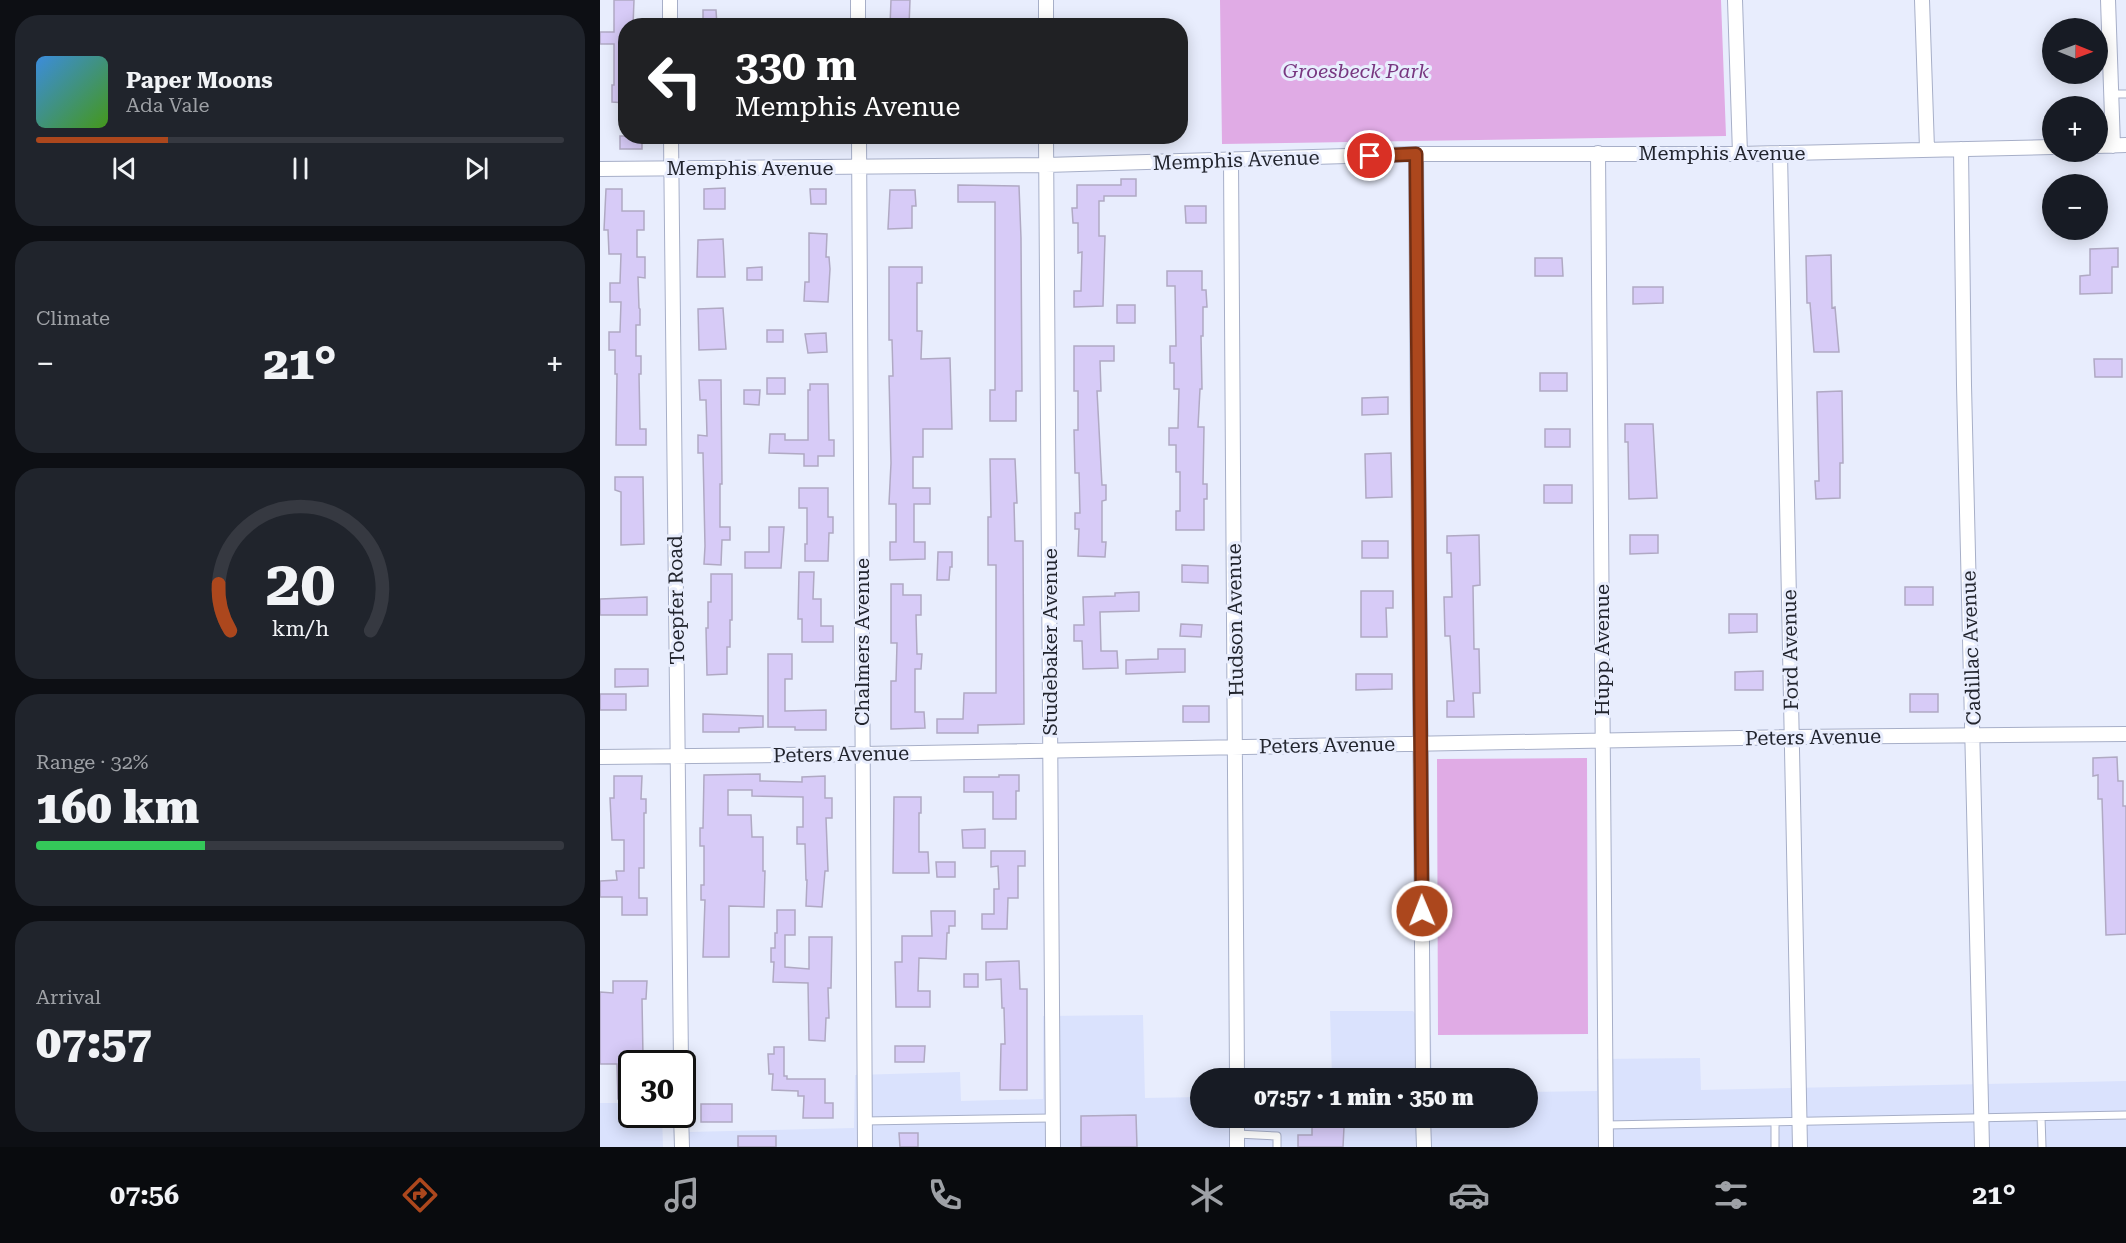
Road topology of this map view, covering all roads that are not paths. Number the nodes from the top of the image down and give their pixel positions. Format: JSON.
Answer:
{"nodes":[{"id":1,"x":670,"y":0,"type":"edge"},
{"id":2,"x":858,"y":0,"type":"edge"},
{"id":3,"x":1046,"y":0,"type":"edge"},
{"id":4,"x":1735,"y":0,"type":"edge"},
{"id":5,"x":1922,"y":0,"type":"edge"},
{"id":6,"x":2108,"y":0,"type":"edge"},
{"id":7,"x":670,"y":18,"type":"edge"},
{"id":8,"x":858,"y":18,"type":"edge"},
{"id":9,"x":1046,"y":18,"type":"edge"},
{"id":10,"x":2111,"y":94,"type":"junction"},
{"id":11,"x":2126,"y":94,"type":"edge"},
{"id":12,"x":671,"y":144,"type":"edge"},
{"id":13,"x":859,"y":144,"type":"edge"},
{"id":14,"x":1046,"y":144,"type":"edge"},
{"id":15,"x":2119,"y":146,"type":"edge"},
{"id":16,"x":2042,"y":147,"type":"edge"},
{"id":17,"x":1928,"y":149,"type":"junction"},
{"id":18,"x":1961,"y":149,"type":"junction"},
{"id":19,"x":1599,"y":153,"type":"junction"},
{"id":20,"x":1780,"y":153,"type":"junction"},
{"id":21,"x":1416,"y":154,"type":"junction"},
{"id":22,"x":1740,"y":154,"type":"junction"},
{"id":23,"x":1231,"y":161,"type":"junction"},
{"id":24,"x":1046,"y":165,"type":"junction"},
{"id":25,"x":672,"y":167,"type":"junction"},
{"id":26,"x":859,"y":168,"type":"junction"},
{"id":27,"x":600,"y":169,"type":"edge"},
{"id":28,"x":2126,"y":734,"type":"edge"},
{"id":29,"x":1973,"y":736,"type":"junction"},
{"id":30,"x":1792,"y":737,"type":"junction"},
{"id":31,"x":1603,"y":741,"type":"junction"},
{"id":32,"x":1420,"y":743,"type":"junction"},
{"id":33,"x":1236,"y":747,"type":"junction"},
{"id":34,"x":1051,"y":750,"type":"junction"},
{"id":35,"x":862,"y":754,"type":"junction"},
{"id":36,"x":678,"y":756,"type":"junction"},
{"id":37,"x":600,"y":757,"type":"edge"},
{"id":38,"x":681,"y":1050,"type":"edge"},
{"id":39,"x":1237,"y":1068,"type":"edge"},
{"id":40,"x":1423,"y":1068,"type":"edge"},
{"id":41,"x":2126,"y":1115,"type":"edge"},
{"id":42,"x":2041,"y":1117,"type":"junction"},
{"id":43,"x":1052,"y":1118,"type":"junction"},
{"id":44,"x":1982,"y":1119,"type":"junction"},
{"id":45,"x":864,"y":1121,"type":"junction"},
{"id":46,"x":1775,"y":1122,"type":"junction"},
{"id":47,"x":1800,"y":1122,"type":"junction"},
{"id":48,"x":1606,"y":1125,"type":"junction"},
{"id":49,"x":681,"y":1128,"type":"edge"},
{"id":50,"x":1423,"y":1128,"type":"edge"},
{"id":51,"x":1237,"y":1141,"type":"edge"},
{"id":52,"x":682,"y":1147,"type":"edge"},
{"id":53,"x":865,"y":1147,"type":"edge"},
{"id":54,"x":1053,"y":1147,"type":"edge"},
{"id":55,"x":1277,"y":1147,"type":"edge"},
{"id":56,"x":1424,"y":1147,"type":"edge"},
{"id":57,"x":1606,"y":1147,"type":"edge"},
{"id":58,"x":1775,"y":1147,"type":"edge"},
{"id":59,"x":1800,"y":1147,"type":"edge"},
{"id":60,"x":1982,"y":1147,"type":"edge"},
{"id":61,"x":2042,"y":1147,"type":"edge"}],
"edges":[{"from":1,"to":7,"type":"street"},
{"from":2,"to":8,"type":"street"},
{"from":3,"to":9,"type":"street"},
{"from":4,"to":22,"type":"street"},
{"from":5,"to":17,"type":"street"},
{"from":6,"to":10,"type":"street"},
{"from":10,"to":11,"type":"lane"},
{"from":10,"to":15,"type":"street"},
{"from":12,"to":25,"type":"street","name":"Toepfer Road"},
{"from":13,"to":26,"type":"street","name":"Chalmers Avenue"},
{"from":14,"to":24,"type":"street","name":"Studebaker Avenue"},
{"from":16,"to":18,"type":"street","name":"Memphis Avenue"},
{"from":17,"to":18,"type":"street","name":"Memphis Avenue"},
{"from":17,"to":20,"type":"street","name":"Memphis Avenue"},
{"from":18,"to":29,"type":"street","name":"Cadillac Avenue"},
{"from":19,"to":21,"type":"street","name":"Memphis Avenue"},
{"from":19,"to":22,"type":"street","name":"Memphis Avenue"},
{"from":19,"to":31,"type":"street","name":"Hupp Avenue"},
{"from":20,"to":22,"type":"street","name":"Memphis Avenue"},
{"from":20,"to":30,"type":"street","name":"Ford Avenue"},
{"from":21,"to":23,"type":"street","name":"Memphis Avenue"},
{"from":21,"to":32,"type":"street"},
{"from":23,"to":24,"type":"street","name":"Memphis Avenue"},
{"from":23,"to":33,"type":"street","name":"Hudson Avenue"},
{"from":24,"to":26,"type":"street","name":"Memphis Avenue"},
{"from":24,"to":34,"type":"street","name":"Studebaker Avenue"},
{"from":25,"to":26,"type":"street","name":"Memphis Avenue"},
{"from":25,"to":27,"type":"street","name":"Memphis Avenue"},
{"from":25,"to":36,"type":"street","name":"Toepfer Road"},
{"from":26,"to":35,"type":"street","name":"Chalmers Avenue"},
{"from":28,"to":29,"type":"street","name":"Peters Avenue"},
{"from":29,"to":30,"type":"street","name":"Peters Avenue"},
{"from":29,"to":44,"type":"street","name":"Cadillac Avenue"},
{"from":30,"to":31,"type":"street","name":"Peters Avenue"},
{"from":30,"to":47,"type":"street","name":"Ford Avenue"},
{"from":31,"to":32,"type":"street","name":"Peters Avenue"},
{"from":31,"to":48,"type":"street","name":"Hupp Avenue"},
{"from":32,"to":33,"type":"street","name":"Peters Avenue"},
{"from":32,"to":40,"type":"street"},
{"from":33,"to":34,"type":"street","name":"Peters Avenue"},
{"from":33,"to":39,"type":"street","name":"Hudson Avenue"},
{"from":34,"to":35,"type":"street","name":"Peters Avenue"},
{"from":34,"to":43,"type":"street","name":"Studebaker Avenue"},
{"from":35,"to":36,"type":"street","name":"Peters Avenue"},
{"from":35,"to":45,"type":"street","name":"Chalmers Avenue"},
{"from":36,"to":37,"type":"street","name":"Peters Avenue"},
{"from":36,"to":38,"type":"street","name":"Toepfer Road"},
{"from":41,"to":42,"type":"lane"},
{"from":42,"to":44,"type":"lane"},
{"from":42,"to":61,"type":"lane"},
{"from":43,"to":45,"type":"lane"},
{"from":43,"to":54,"type":"street","name":"Studebaker Avenue"},
{"from":44,"to":47,"type":"lane"},
{"from":44,"to":60,"type":"street","name":"Cadillac Avenue"},
{"from":45,"to":53,"type":"street","name":"Chalmers Avenue"},
{"from":46,"to":47,"type":"lane"},
{"from":46,"to":48,"type":"lane"},
{"from":46,"to":58,"type":"lane"},
{"from":47,"to":59,"type":"street","name":"Ford Avenue"},
{"from":48,"to":57,"type":"street","name":"Hupp Avenue"},
{"from":49,"to":52,"type":"street"},
{"from":50,"to":56,"type":"street"},
{"from":51,"to":55,"type":"lane"}]}
